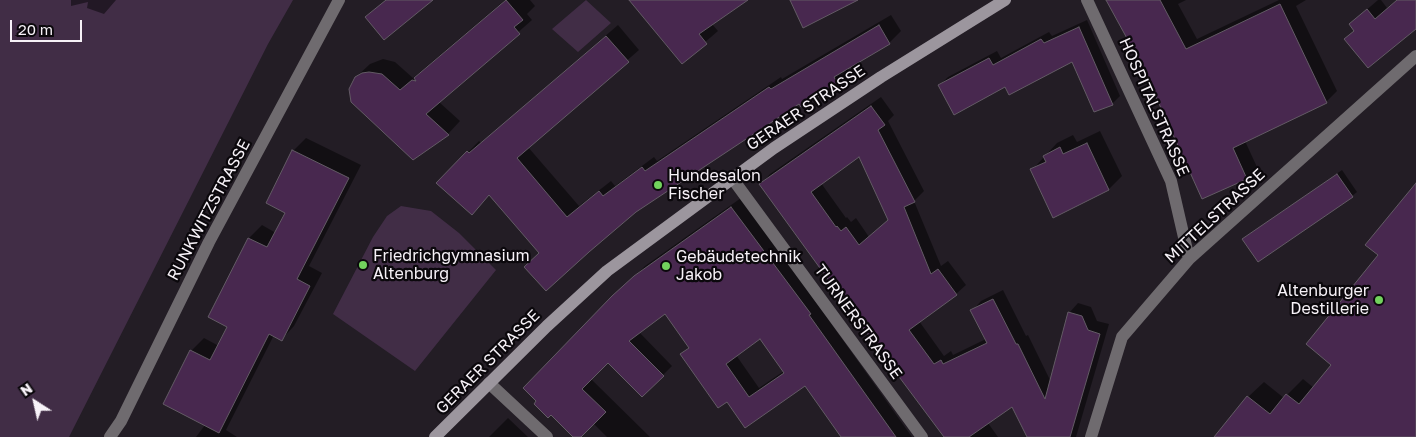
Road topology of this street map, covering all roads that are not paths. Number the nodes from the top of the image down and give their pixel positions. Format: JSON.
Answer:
{"nodes":[{"id":1,"x":339,"y":0,"type":"edge"},
{"id":2,"x":1005,"y":0,"type":"edge"},
{"id":3,"x":1088,"y":0,"type":"edge"},
{"id":4,"x":1416,"y":56,"type":"edge"},
{"id":5,"x":732,"y":178,"type":"junction"},
{"id":6,"x":1189,"y":259,"type":"junction"},
{"id":7,"x":489,"y":383,"type":"junction"},
{"id":8,"x":110,"y":437,"type":"edge"},
{"id":9,"x":435,"y":437,"type":"edge"},
{"id":10,"x":547,"y":437,"type":"edge"},
{"id":11,"x":922,"y":437,"type":"edge"},
{"id":12,"x":1091,"y":437,"type":"edge"}],
"edges":[{"from":1,"to":8,"type":"street","name":"RUNKWITZSTRASSE"},
{"from":2,"to":5,"type":"main road","name":"GERAER STRASSE"},
{"from":3,"to":6,"type":"street","name":"HOSPITALSTRASSE"},
{"from":4,"to":6,"type":"street","name":"MITTELSTRASSE"},
{"from":5,"to":7,"type":"main road","name":"GERAER STRASSE"},
{"from":5,"to":11,"type":"street","name":"TURNERSTRASSE"},
{"from":6,"to":12,"type":"street","name":"MITTELSTRASSE"},
{"from":7,"to":9,"type":"main road","name":"GERAER STRASSE"},
{"from":7,"to":10,"type":"street"}]}
